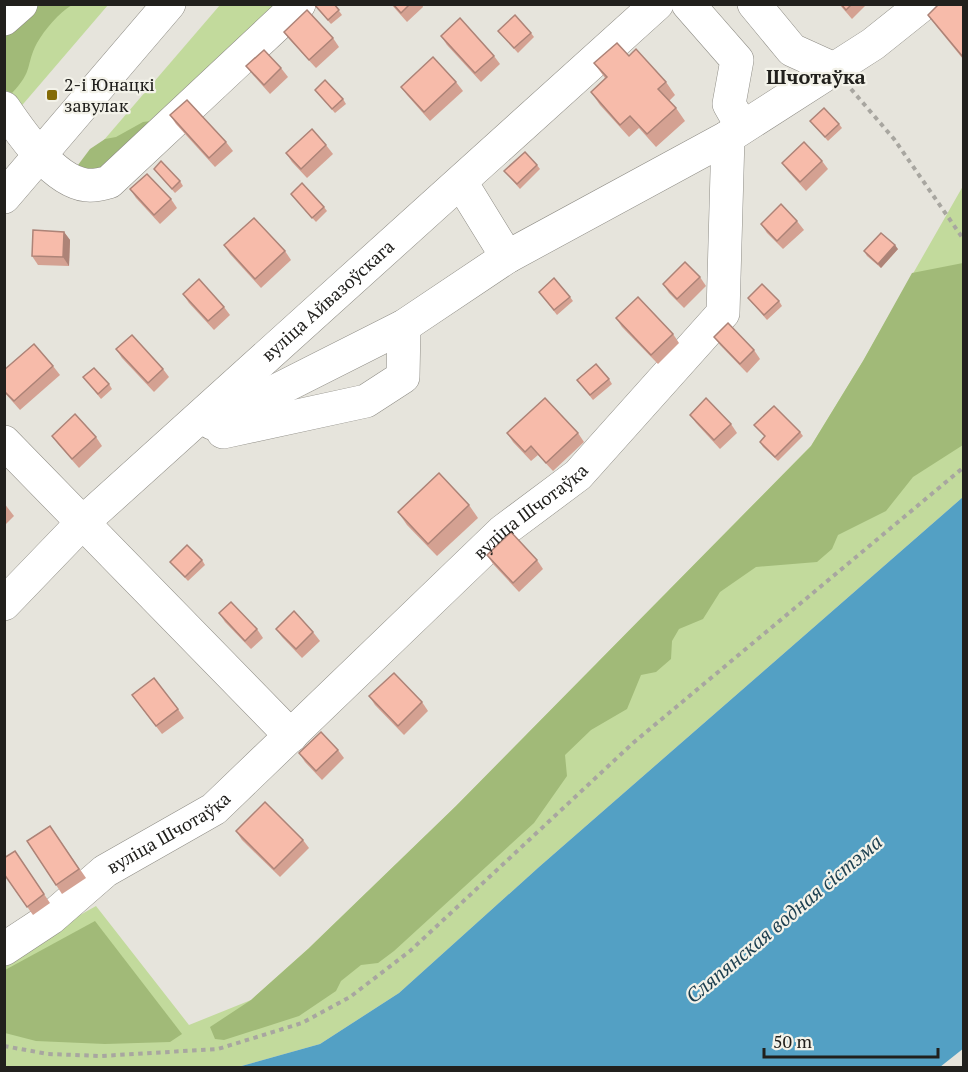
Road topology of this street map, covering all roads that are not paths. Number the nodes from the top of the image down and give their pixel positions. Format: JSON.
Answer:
{"nodes":[{"id":1,"x":21,"y":4,"type":"edge"},
{"id":2,"x":169,"y":4,"type":"edge"},
{"id":3,"x":299,"y":4,"type":"edge"},
{"id":4,"x":657,"y":4,"type":"edge"},
{"id":5,"x":688,"y":4,"type":"edge"},
{"id":6,"x":754,"y":4,"type":"edge"},
{"id":7,"x":923,"y":4,"type":"edge"},
{"id":8,"x":4,"y":19,"type":"edge"},
{"id":9,"x":834,"y":69,"type":"junction"},
{"id":10,"x":4,"y":108,"type":"edge"},
{"id":11,"x":735,"y":132,"type":"junction"},
{"id":12,"x":40,"y":154,"type":"junction"},
{"id":13,"x":462,"y":184,"type":"junction"},
{"id":14,"x":4,"y":197,"type":"edge"},
{"id":15,"x":507,"y":257,"type":"junction"},
{"id":16,"x":405,"y":326,"type":"junction"},
{"id":17,"x":4,"y":442,"type":"edge"},
{"id":18,"x":174,"y":443,"type":"junction"},
{"id":19,"x":81,"y":524,"type":"junction"},
{"id":20,"x":4,"y":604,"type":"edge"},
{"id":21,"x":291,"y":736,"type":"junction"},
{"id":22,"x":4,"y":949,"type":"edge"}],
"edges":[{"from":1,"to":8,"type":"street"},
{"from":2,"to":12,"type":"street"},
{"from":3,"to":12,"type":"street"},
{"from":4,"to":13,"type":"street","name":"вуліца Айвазоўскага"},
{"from":5,"to":11,"type":"street"},
{"from":6,"to":9,"type":"street"},
{"from":7,"to":9,"type":"street"},
{"from":9,"to":11,"type":"street"},
{"from":10,"to":12,"type":"street"},
{"from":11,"to":15,"type":"street"},
{"from":11,"to":21,"type":"street","name":"вуліца Шчотаўка"},
{"from":12,"to":14,"type":"street"},
{"from":13,"to":15,"type":"street"},
{"from":13,"to":18,"type":"street","name":"вуліца Айвазоўскага"},
{"from":15,"to":16,"type":"street"},
{"from":16,"to":18,"type":"street"},
{"from":16,"to":18,"type":"street"},
{"from":17,"to":19,"type":"street"},
{"from":18,"to":19,"type":"street","name":"вуліца Айвазоўскага"},
{"from":19,"to":20,"type":"street","name":"вуліца Айвазоўскага"},
{"from":19,"to":21,"type":"street"},
{"from":21,"to":22,"type":"street","name":"вуліца Шчотаўка"}]}
